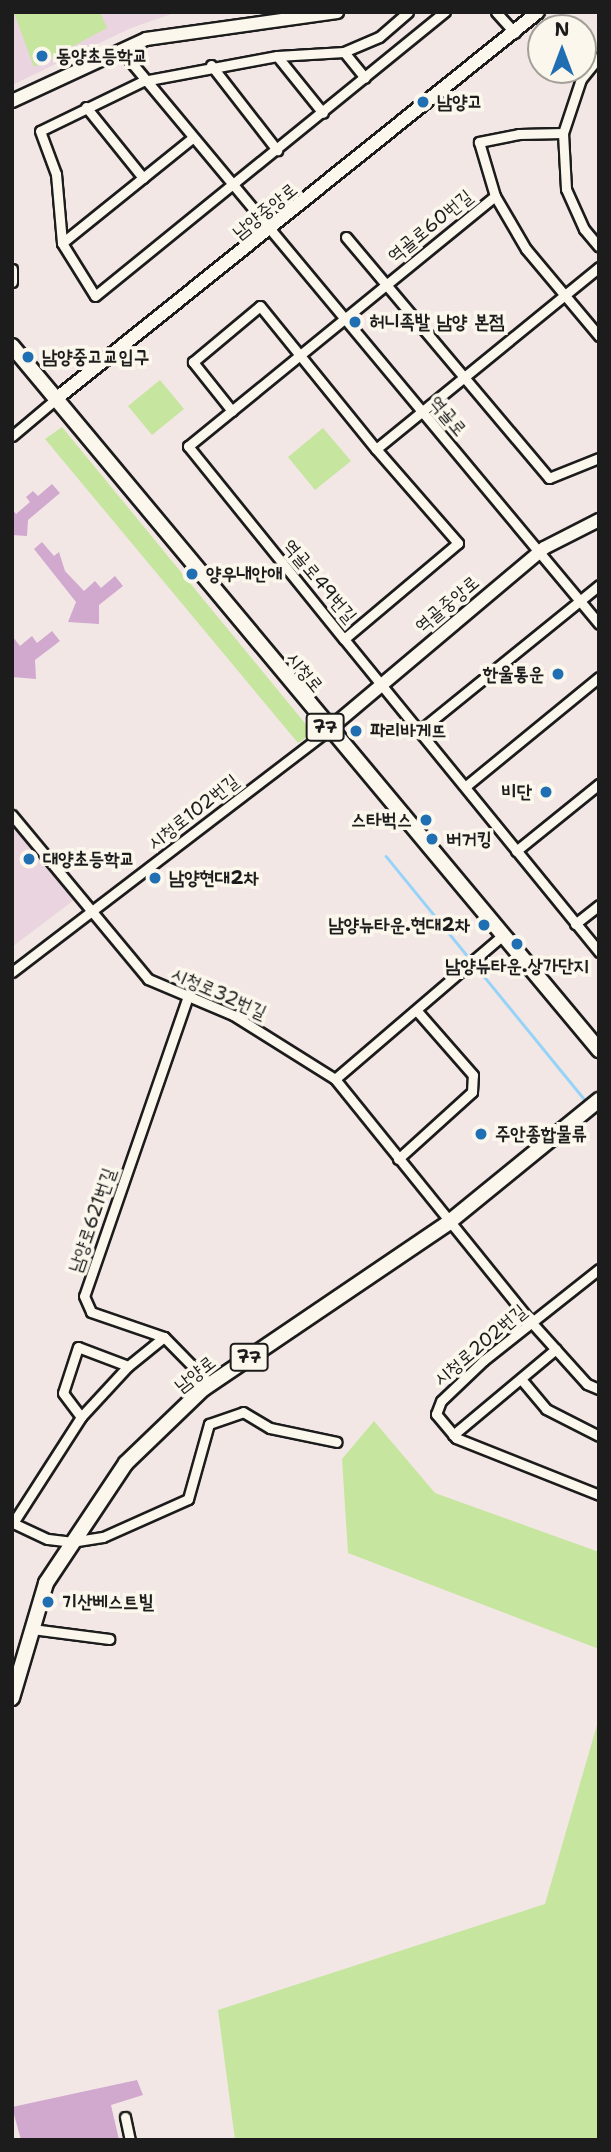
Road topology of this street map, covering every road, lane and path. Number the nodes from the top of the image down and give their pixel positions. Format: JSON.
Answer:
{"nodes":[{"id":1,"x":337,"y":12,"type":"edge"},
{"id":2,"x":408,"y":12,"type":"edge"},
{"id":3,"x":445,"y":12,"type":"edge"},
{"id":4,"x":496,"y":12,"type":"edge"},
{"id":5,"x":538,"y":12,"type":"edge"},
{"id":6,"x":514,"y":33,"type":"junction"},
{"id":7,"x":121,"y":50,"type":"junction"},
{"id":8,"x":344,"y":52,"type":"junction"},
{"id":9,"x":277,"y":56,"type":"junction"},
{"id":10,"x":599,"y":57,"type":"edge"},
{"id":11,"x":211,"y":65,"type":"junction"},
{"id":12,"x":365,"y":78,"type":"junction"},
{"id":13,"x":143,"y":81,"type":"junction"},
{"id":14,"x":12,"y":101,"type":"edge"},
{"id":15,"x":86,"y":107,"type":"junction"},
{"id":16,"x":323,"y":113,"type":"junction"},
{"id":17,"x":563,"y":133,"type":"junction"},
{"id":18,"x":192,"y":138,"type":"junction"},
{"id":19,"x":277,"y":150,"type":"junction"},
{"id":20,"x":143,"y":178,"type":"junction"},
{"id":21,"x":233,"y":187,"type":"junction"},
{"id":22,"x":495,"y":197,"type":"junction"},
{"id":23,"x":270,"y":231,"type":"junction"},
{"id":24,"x":346,"y":237,"type":"dead end"},
{"id":25,"x":62,"y":243,"type":"junction"},
{"id":26,"x":599,"y":247,"type":"edge"},
{"id":27,"x":599,"y":267,"type":"edge"},
{"id":28,"x":12,"y":269,"type":"edge"},
{"id":29,"x":12,"y":282,"type":"edge"},
{"id":30,"x":385,"y":286,"type":"junction"},
{"id":31,"x":564,"y":296,"type":"junction"},
{"id":32,"x":344,"y":319,"type":"junction"},
{"id":33,"x":599,"y":336,"type":"edge"},
{"id":34,"x":12,"y":346,"type":"edge"},
{"id":35,"x":299,"y":355,"type":"junction"},
{"id":36,"x":462,"y":376,"type":"junction"},
{"id":37,"x":56,"y":400,"type":"junction"},
{"id":38,"x":232,"y":411,"type":"junction"},
{"id":39,"x":422,"y":412,"type":"junction"},
{"id":40,"x":12,"y":436,"type":"edge"},
{"id":41,"x":376,"y":449,"type":"junction"},
{"id":42,"x":599,"y":458,"type":"edge"},
{"id":43,"x":599,"y":520,"type":"edge"},
{"id":44,"x":539,"y":552,"type":"junction"},
{"id":45,"x":599,"y":584,"type":"edge"},
{"id":46,"x":578,"y":599,"type":"junction"},
{"id":47,"x":599,"y":624,"type":"edge"},
{"id":48,"x":344,"y":639,"type":"junction"},
{"id":49,"x":599,"y":677,"type":"edge"},
{"id":50,"x":380,"y":686,"type":"junction"},
{"id":51,"x":328,"y":730,"type":"junction"},
{"id":52,"x":419,"y":731,"type":"junction"},
{"id":53,"x":599,"y":784,"type":"edge"},
{"id":54,"x":466,"y":786,"type":"junction"},
{"id":55,"x":12,"y":815,"type":"edge"},
{"id":56,"x":516,"y":851,"type":"junction"},
{"id":57,"x":599,"y":905,"type":"edge"},
{"id":58,"x":92,"y":913,"type":"junction"},
{"id":59,"x":576,"y":925,"type":"junction"},
{"id":60,"x":504,"y":934,"type":"junction"},
{"id":61,"x":599,"y":952,"type":"edge"},
{"id":62,"x":12,"y":972,"type":"edge"},
{"id":63,"x":187,"y":999,"type":"junction"},
{"id":64,"x":416,"y":1010,"type":"junction"},
{"id":65,"x":599,"y":1051,"type":"edge"},
{"id":66,"x":335,"y":1079,"type":"junction"},
{"id":67,"x":599,"y":1100,"type":"edge"},
{"id":68,"x":398,"y":1159,"type":"junction"},
{"id":69,"x":448,"y":1223,"type":"junction"},
{"id":70,"x":599,"y":1269,"type":"edge"},
{"id":71,"x":533,"y":1323,"type":"junction"},
{"id":72,"x":164,"y":1337,"type":"junction"},
{"id":73,"x":555,"y":1349,"type":"junction"},
{"id":74,"x":128,"y":1366,"type":"junction"},
{"id":75,"x":521,"y":1380,"type":"junction"},
{"id":76,"x":210,"y":1384,"type":"junction"},
{"id":77,"x":599,"y":1389,"type":"edge"},
{"id":78,"x":81,"y":1417,"type":"junction"},
{"id":79,"x":453,"y":1435,"type":"junction"},
{"id":80,"x":599,"y":1436,"type":"edge"},
{"id":81,"x":337,"y":1443,"type":"dead end"},
{"id":82,"x":599,"y":1494,"type":"edge"},
{"id":83,"x":71,"y":1542,"type":"junction"},
{"id":84,"x":32,"y":1629,"type":"junction"},
{"id":85,"x":109,"y":1639,"type":"dead end"},
{"id":86,"x":12,"y":1698,"type":"edge"},
{"id":87,"x":125,"y":2117,"type":"dead end"},
{"id":88,"x":130,"y":2140,"type":"edge"}],
"edges":[{"from":1,"to":7,"type":"street"},
{"from":2,"to":8,"type":"street"},
{"from":3,"to":12,"type":"street"},
{"from":4,"to":6,"type":"street"},
{"from":5,"to":6,"type":"street","name":"남양중앙로"},
{"from":6,"to":23,"type":"street","name":"남양중앙로"},
{"from":7,"to":13,"type":"street","name":"역골로"},
{"from":7,"to":14,"type":"street"},
{"from":8,"to":9,"type":"street"},
{"from":8,"to":12,"type":"street"},
{"from":9,"to":11,"type":"street"},
{"from":9,"to":16,"type":"street"},
{"from":10,"to":17,"type":"street"},
{"from":11,"to":13,"type":"street"},
{"from":11,"to":19,"type":"street"},
{"from":12,"to":16,"type":"street"},
{"from":13,"to":15,"type":"street"},
{"from":13,"to":18,"type":"street","name":"역골로"},
{"from":15,"to":20,"type":"street"},
{"from":15,"to":25,"type":"street"},
{"from":16,"to":19,"type":"street"},
{"from":17,"to":22,"type":"street","name":"역골로60번길"},
{"from":17,"to":26,"type":"street"},
{"from":18,"to":20,"type":"street"},
{"from":18,"to":21,"type":"street","name":"역골로"},
{"from":19,"to":21,"type":"street"},
{"from":20,"to":25,"type":"street"},
{"from":21,"to":23,"type":"street","name":"역골로"},
{"from":21,"to":25,"type":"street"},
{"from":22,"to":30,"type":"street","name":"역골로60번길"},
{"from":22,"to":31,"type":"street"},
{"from":23,"to":32,"type":"street","name":"역골로"},
{"from":23,"to":37,"type":"street","name":"남양중앙로"},
{"from":24,"to":30,"type":"street"},
{"from":27,"to":31,"type":"street"},
{"from":28,"to":29,"type":"street"},
{"from":30,"to":32,"type":"street","name":"역골로60번길"},
{"from":30,"to":36,"type":"street"},
{"from":31,"to":33,"type":"street"},
{"from":31,"to":36,"type":"street"},
{"from":32,"to":35,"type":"street","name":"역골로49번길"},
{"from":32,"to":39,"type":"street","name":"역골로"},
{"from":34,"to":37,"type":"main road","name":"시청로","number":"77"},
{"from":35,"to":38,"type":"street","name":"역골로49번길"},
{"from":35,"to":38,"type":"street"},
{"from":35,"to":41,"type":"street"},
{"from":36,"to":39,"type":"street"},
{"from":36,"to":42,"type":"street"},
{"from":37,"to":40,"type":"street","name":"남양중앙로"},
{"from":37,"to":51,"type":"main road","name":"시청로","number":"77"},
{"from":38,"to":48,"type":"street","name":"역골로49번길"},
{"from":39,"to":41,"type":"street"},
{"from":39,"to":44,"type":"street","name":"역골로"},
{"from":41,"to":48,"type":"street","name":"역골로49번길"},
{"from":43,"to":44,"type":"street","name":"역골중앙로"},
{"from":44,"to":46,"type":"street","name":"역골로"},
{"from":44,"to":50,"type":"street","name":"역골중앙로"},
{"from":45,"to":46,"type":"street"},
{"from":46,"to":47,"type":"street","name":"역골로"},
{"from":46,"to":52,"type":"street"},
{"from":48,"to":50,"type":"street"},
{"from":49,"to":54,"type":"street"},
{"from":50,"to":51,"type":"street","name":"역골중앙로"},
{"from":50,"to":52,"type":"street"},
{"from":51,"to":58,"type":"street","name":"시청로102번길"},
{"from":51,"to":60,"type":"main road","name":"시청로","number":"77"},
{"from":52,"to":54,"type":"street"},
{"from":53,"to":56,"type":"street"},
{"from":54,"to":56,"type":"street"},
{"from":55,"to":58,"type":"street","name":"시청로32번길"},
{"from":56,"to":59,"type":"street"},
{"from":57,"to":59,"type":"street"},
{"from":58,"to":62,"type":"street","name":"시청로102번길"},
{"from":58,"to":63,"type":"street","name":"시청로32번길"},
{"from":59,"to":61,"type":"street"},
{"from":60,"to":64,"type":"street"},
{"from":60,"to":65,"type":"main road","name":"시청로","number":"77"},
{"from":63,"to":66,"type":"street","name":"시청로32번길"},
{"from":63,"to":72,"type":"street","name":"남양로621번길"},
{"from":64,"to":66,"type":"street"},
{"from":64,"to":68,"type":"street"},
{"from":66,"to":68,"type":"street","name":"시청로32번길"},
{"from":67,"to":69,"type":"main road","name":"남양로","number":"77"},
{"from":68,"to":69,"type":"street","name":"시청로32번길"},
{"from":69,"to":71,"type":"street","name":"시청로32번길"},
{"from":69,"to":76,"type":"main road","name":"남양로","number":"77"},
{"from":70,"to":71,"type":"street","name":"시청로202번길"},
{"from":71,"to":73,"type":"street","name":"시청로32번길"},
{"from":71,"to":79,"type":"street","name":"시청로202번길"},
{"from":72,"to":74,"type":"street"},
{"from":72,"to":76,"type":"street"},
{"from":73,"to":75,"type":"street"},
{"from":73,"to":77,"type":"street","name":"시청로32번길"},
{"from":74,"to":78,"type":"street"},
{"from":74,"to":78,"type":"street"},
{"from":75,"to":79,"type":"street"},
{"from":75,"to":80,"type":"street"},
{"from":76,"to":83,"type":"main road","name":"남양로","number":"77"},
{"from":78,"to":83,"type":"street"},
{"from":79,"to":82,"type":"street"},
{"from":81,"to":83,"type":"street"},
{"from":83,"to":84,"type":"main road","name":"남양로","number":"77"},
{"from":84,"to":85,"type":"street"},
{"from":84,"to":86,"type":"main road","name":"남양로","number":"77"},
{"from":87,"to":88,"type":"street"}]}
